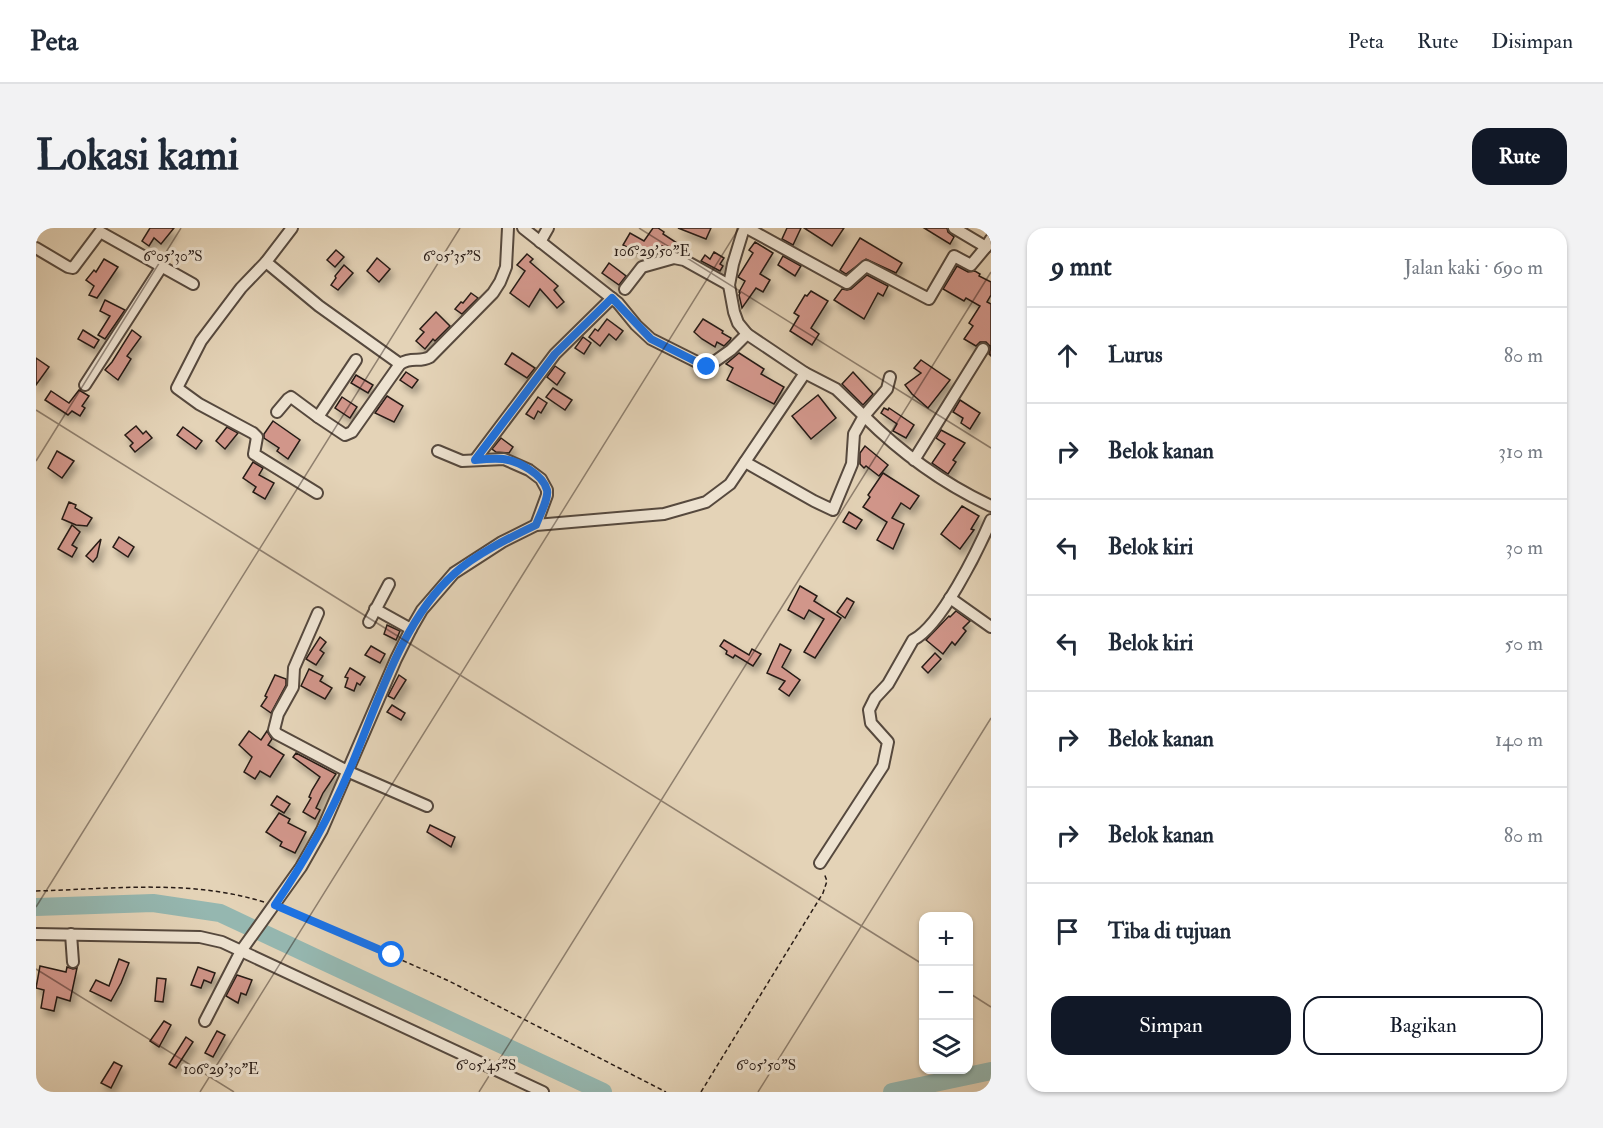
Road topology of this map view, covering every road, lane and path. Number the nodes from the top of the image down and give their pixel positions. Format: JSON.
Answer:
{"nodes":[{"id":1,"x":292,"y":228,"type":"edge"},
{"id":2,"x":508,"y":228,"type":"edge"},
{"id":3,"x":523,"y":228,"type":"edge"},
{"id":4,"x":548,"y":228,"type":"edge"},
{"id":5,"x":746,"y":228,"type":"edge"},
{"id":6,"x":954,"y":228,"type":"edge"},
{"id":7,"x":540,"y":242,"type":"junction"},
{"id":8,"x":988,"y":243,"type":"edge"},
{"id":9,"x":36,"y":248,"type":"edge"},
{"id":10,"x":266,"y":262,"type":"junction"},
{"id":11,"x":162,"y":266,"type":"junction"},
{"id":12,"x":193,"y":284,"type":"dead end"},
{"id":13,"x":729,"y":285,"type":"junction"},
{"id":14,"x":625,"y":289,"type":"dead end"},
{"id":15,"x":612,"y":298,"type":"junction"},
{"id":16,"x":747,"y":334,"type":"junction"},
{"id":17,"x":982,"y":349,"type":"dead end"},
{"id":18,"x":356,"y":360,"type":"dead end"},
{"id":19,"x":400,"y":364,"type":"junction"},
{"id":20,"x":805,"y":373,"type":"junction"},
{"id":21,"x":890,"y":377,"type":"dead end"},
{"id":22,"x":85,"y":385,"type":"dead end"},
{"id":23,"x":277,"y":412,"type":"dead end"},
{"id":24,"x":864,"y":416,"type":"junction"},
{"id":25,"x":318,"y":417,"type":"junction"},
{"id":26,"x":438,"y":451,"type":"dead end"},
{"id":27,"x":475,"y":460,"type":"junction"},
{"id":28,"x":914,"y":460,"type":"junction"},
{"id":29,"x":745,"y":462,"type":"junction"},
{"id":30,"x":317,"y":493,"type":"dead end"},
{"id":31,"x":991,"y":506,"type":"edge"},
{"id":32,"x":536,"y":525,"type":"junction"},
{"id":33,"x":990,"y":525,"type":"edge"},
{"id":34,"x":389,"y":585,"type":"dead end"},
{"id":35,"x":950,"y":598,"type":"junction"},
{"id":36,"x":375,"y":609,"type":"junction"},
{"id":37,"x":318,"y":613,"type":"dead end"},
{"id":38,"x":369,"y":622,"type":"dead end"},
{"id":39,"x":991,"y":627,"type":"edge"},
{"id":40,"x":411,"y":629,"type":"junction"},
{"id":41,"x":349,"y":772,"type":"junction"},
{"id":42,"x":427,"y":806,"type":"dead end"},
{"id":43,"x":820,"y":863,"type":"joint"},
{"id":44,"x":36,"y":891,"type":"edge"},
{"id":45,"x":273,"y":907,"type":"junction"},
{"id":46,"x":36,"y":934,"type":"edge"},
{"id":47,"x":71,"y":934,"type":"junction"},
{"id":48,"x":242,"y":950,"type":"junction"},
{"id":49,"x":73,"y":962,"type":"dead end"},
{"id":50,"x":205,"y":1021,"type":"dead end"},
{"id":51,"x":543,"y":1092,"type":"edge"},
{"id":52,"x":666,"y":1092,"type":"edge"},
{"id":53,"x":701,"y":1092,"type":"edge"}],
"edges":[{"from":1,"to":10,"type":"street"},
{"from":2,"to":19,"type":"street"},
{"from":3,"to":7,"type":"street"},
{"from":4,"to":7,"type":"street"},
{"from":5,"to":8,"type":"street"},
{"from":5,"to":13,"type":"street"},
{"from":6,"to":8,"type":"street"},
{"from":7,"to":15,"type":"street"},
{"from":9,"to":11,"type":"street"},
{"from":10,"to":19,"type":"street"},
{"from":10,"to":30,"type":"street"},
{"from":11,"to":12,"type":"street"},
{"from":11,"to":22,"type":"street"},
{"from":13,"to":14,"type":"street"},
{"from":13,"to":16,"type":"street"},
{"from":15,"to":16,"type":"street"},
{"from":15,"to":27,"type":"street"},
{"from":16,"to":20,"type":"street"},
{"from":17,"to":28,"type":"street"},
{"from":18,"to":25,"type":"street"},
{"from":19,"to":25,"type":"street"},
{"from":20,"to":24,"type":"street"},
{"from":20,"to":29,"type":"street"},
{"from":21,"to":24,"type":"street"},
{"from":23,"to":25,"type":"street"},
{"from":24,"to":28,"type":"street"},
{"from":24,"to":29,"type":"street"},
{"from":26,"to":27,"type":"street"},
{"from":27,"to":32,"type":"street"},
{"from":28,"to":31,"type":"street"},
{"from":29,"to":32,"type":"street"},
{"from":32,"to":40,"type":"street"},
{"from":33,"to":35,"type":"street"},
{"from":34,"to":36,"type":"street"},
{"from":35,"to":39,"type":"street"},
{"from":35,"to":43,"type":"street"},
{"from":36,"to":38,"type":"street"},
{"from":36,"to":40,"type":"street"},
{"from":37,"to":41,"type":"street"},
{"from":40,"to":41,"type":"street"},
{"from":41,"to":42,"type":"street"},
{"from":41,"to":45,"type":"street"},
{"from":43,"to":53,"type":"path"},
{"from":44,"to":45,"type":"path"},
{"from":45,"to":48,"type":"street"},
{"from":45,"to":52,"type":"path"},
{"from":46,"to":47,"type":"street"},
{"from":47,"to":48,"type":"street"},
{"from":47,"to":49,"type":"street"},
{"from":48,"to":50,"type":"street"},
{"from":48,"to":51,"type":"street"}]}
